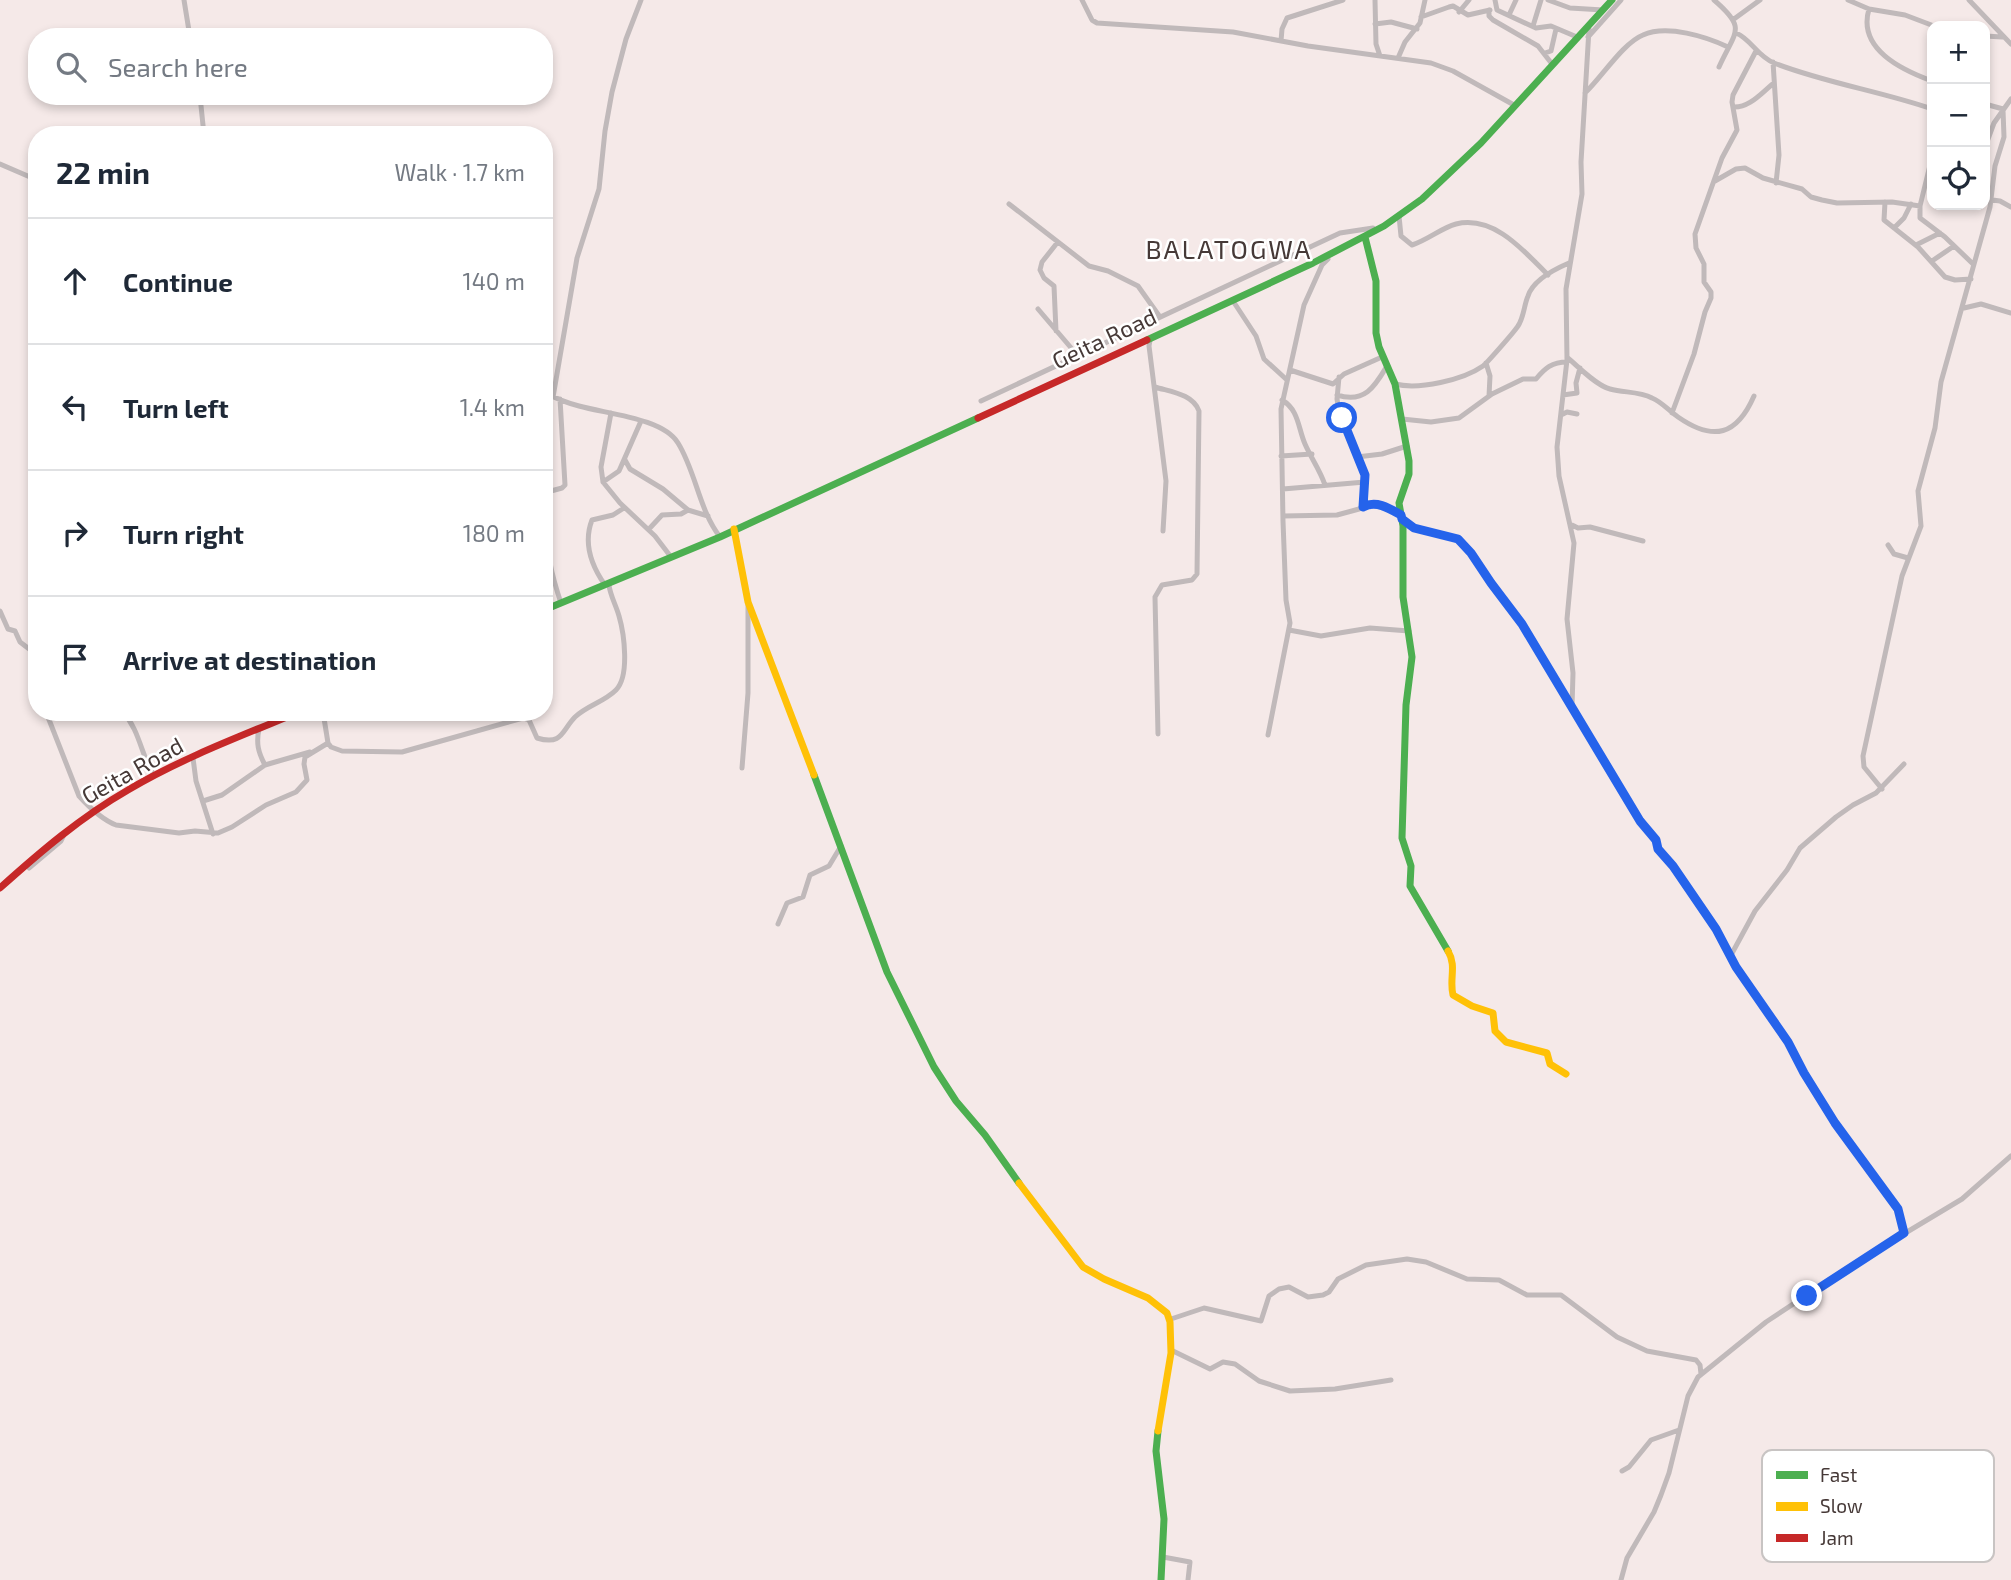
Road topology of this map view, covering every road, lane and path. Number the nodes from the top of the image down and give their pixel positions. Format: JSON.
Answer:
{"nodes":[{"id":1,"x":184,"y":0,"type":"edge"},
{"id":2,"x":641,"y":0,"type":"edge"},
{"id":3,"x":1082,"y":0,"type":"edge"},
{"id":4,"x":1343,"y":0,"type":"edge"},
{"id":5,"x":1375,"y":0,"type":"edge"},
{"id":6,"x":1424,"y":0,"type":"edge"},
{"id":7,"x":1469,"y":0,"type":"edge"},
{"id":8,"x":1495,"y":0,"type":"edge"},
{"id":9,"x":1517,"y":0,"type":"edge"},
{"id":10,"x":1541,"y":0,"type":"edge"},
{"id":11,"x":1548,"y":0,"type":"edge"},
{"id":12,"x":1612,"y":0,"type":"edge"},
{"id":13,"x":1621,"y":0,"type":"edge"},
{"id":14,"x":1714,"y":0,"type":"edge"},
{"id":15,"x":1760,"y":0,"type":"edge"},
{"id":16,"x":1848,"y":0,"type":"edge"},
{"id":17,"x":1969,"y":0,"type":"edge"},
{"id":18,"x":1493,"y":9,"type":"junction"},
{"id":19,"x":1869,"y":9,"type":"junction"},
{"id":20,"x":1603,"y":10,"type":"junction"},
{"id":21,"x":1459,"y":12,"type":"junction"},
{"id":22,"x":1509,"y":15,"type":"junction"},
{"id":23,"x":1421,"y":17,"type":"junction"},
{"id":24,"x":1734,"y":19,"type":"junction"},
{"id":25,"x":1591,"y":23,"type":"junction"},
{"id":26,"x":1927,"y":23,"type":"edge"},
{"id":27,"x":1375,"y":24,"type":"junction"},
{"id":28,"x":1533,"y":26,"type":"junction"},
{"id":29,"x":189,"y":28,"type":"edge"},
{"id":30,"x":1416,"y":29,"type":"junction"},
{"id":31,"x":1556,"y":29,"type":"junction"},
{"id":32,"x":1736,"y":33,"type":"junction"},
{"id":33,"x":1990,"y":36,"type":"edge"},
{"id":34,"x":1577,"y":37,"type":"junction"},
{"id":35,"x":2002,"y":37,"type":"junction"},
{"id":36,"x":1587,"y":38,"type":"junction"},
{"id":37,"x":1282,"y":41,"type":"junction"},
{"id":38,"x":2011,"y":44,"type":"edge"},
{"id":39,"x":1728,"y":47,"type":"junction"},
{"id":40,"x":1756,"y":51,"type":"junction"},
{"id":41,"x":1545,"y":52,"type":"junction"},
{"id":42,"x":1380,"y":56,"type":"junction"},
{"id":43,"x":1398,"y":58,"type":"junction"},
{"id":44,"x":1773,"y":62,"type":"junction"},
{"id":45,"x":1552,"y":64,"type":"junction"},
{"id":46,"x":1719,"y":67,"type":"dead end"},
{"id":47,"x":1927,"y":79,"type":"edge"},
{"id":48,"x":1774,"y":83,"type":"junction"},
{"id":49,"x":1585,"y":93,"type":"junction"},
{"id":50,"x":2011,"y":99,"type":"edge"},
{"id":51,"x":201,"y":105,"type":"edge"},
{"id":52,"x":1514,"y":105,"type":"junction"},
{"id":53,"x":1990,"y":106,"type":"edge"},
{"id":54,"x":1733,"y":107,"type":"junction"},
{"id":55,"x":1927,"y":108,"type":"edge"},
{"id":56,"x":2003,"y":110,"type":"junction"},
{"id":57,"x":203,"y":126,"type":"edge"},
{"id":58,"x":2008,"y":126,"type":"edge"},
{"id":59,"x":1990,"y":128,"type":"edge"},
{"id":60,"x":0,"y":164,"type":"edge"},
{"id":61,"x":28,"y":176,"type":"edge"},
{"id":62,"x":1715,"y":181,"type":"junction"},
{"id":63,"x":1776,"y":183,"type":"junction"},
{"id":64,"x":1990,"y":190,"type":"edge"},
{"id":65,"x":1927,"y":193,"type":"edge"},
{"id":66,"x":1990,"y":200,"type":"edge"},
{"id":67,"x":1885,"y":202,"type":"junction"},
{"id":68,"x":1009,"y":204,"type":"dead end"},
{"id":69,"x":1911,"y":204,"type":"junction"},
{"id":70,"x":1920,"y":206,"type":"junction"},
{"id":71,"x":2011,"y":207,"type":"edge"},
{"id":72,"x":1986,"y":210,"type":"edge"},
{"id":73,"x":1399,"y":216,"type":"junction"},
{"id":74,"x":1384,"y":226,"type":"junction"},
{"id":75,"x":1894,"y":228,"type":"junction"},
{"id":76,"x":1940,"y":233,"type":"junction"},
{"id":77,"x":1365,"y":237,"type":"junction"},
{"id":78,"x":1057,"y":243,"type":"junction"},
{"id":79,"x":1916,"y":245,"type":"junction"},
{"id":80,"x":1954,"y":246,"type":"junction"},
{"id":81,"x":1336,"y":252,"type":"junction"},
{"id":82,"x":1932,"y":261,"type":"junction"},
{"id":83,"x":1570,"y":263,"type":"junction"},
{"id":84,"x":1974,"y":265,"type":"junction"},
{"id":85,"x":1548,"y":275,"type":"junction"},
{"id":86,"x":1971,"y":279,"type":"junction"},
{"id":87,"x":1235,"y":299,"type":"junction"},
{"id":88,"x":1964,"y":308,"type":"junction"},
{"id":89,"x":1038,"y":309,"type":"dead end"},
{"id":90,"x":2011,"y":313,"type":"edge"},
{"id":91,"x":1160,"y":317,"type":"junction"},
{"id":92,"x":1056,"y":331,"type":"junction"},
{"id":93,"x":1151,"y":337,"type":"junction"},
{"id":94,"x":1078,"y":356,"type":"junction"},
{"id":95,"x":1382,"y":357,"type":"junction"},
{"id":96,"x":1567,"y":360,"type":"junction"},
{"id":97,"x":1486,"y":363,"type":"junction"},
{"id":98,"x":1387,"y":366,"type":"junction"},
{"id":99,"x":1580,"y":368,"type":"junction"},
{"id":100,"x":1290,"y":370,"type":"junction"},
{"id":101,"x":1339,"y":377,"type":"junction"},
{"id":102,"x":1287,"y":380,"type":"junction"},
{"id":103,"x":1395,"y":384,"type":"junction"},
{"id":104,"x":1155,"y":387,"type":"junction"},
{"id":105,"x":1338,"y":395,"type":"junction"},
{"id":106,"x":1563,"y":395,"type":"junction"},
{"id":107,"x":553,"y":396,"type":"edge"},
{"id":108,"x":1489,"y":396,"type":"junction"},
{"id":109,"x":1754,"y":396,"type":"dead end"},
{"id":110,"x":556,"y":398,"type":"junction"},
{"id":111,"x":1282,"y":400,"type":"junction"},
{"id":112,"x":981,"y":401,"type":"dead end"},
{"id":113,"x":1672,"y":413,"type":"junction"},
{"id":114,"x":611,"y":414,"type":"junction"},
{"id":115,"x":1577,"y":414,"type":"dead end"},
{"id":116,"x":1561,"y":415,"type":"junction"},
{"id":117,"x":1402,"y":419,"type":"junction"},
{"id":118,"x":641,"y":421,"type":"junction"},
{"id":119,"x":1407,"y":446,"type":"junction"},
{"id":120,"x":1312,"y":454,"type":"junction"},
{"id":121,"x":1281,"y":456,"type":"junction"},
{"id":122,"x":1357,"y":457,"type":"junction"},
{"id":123,"x":625,"y":460,"type":"junction"},
{"id":124,"x":603,"y":482,"type":"junction"},
{"id":125,"x":1365,"y":482,"type":"junction"},
{"id":126,"x":1325,"y":485,"type":"junction"},
{"id":127,"x":1283,"y":489,"type":"junction"},
{"id":128,"x":553,"y":490,"type":"edge"},
{"id":129,"x":1363,"y":507,"type":"junction"},
{"id":130,"x":624,"y":508,"type":"junction"},
{"id":131,"x":688,"y":510,"type":"junction"},
{"id":132,"x":708,"y":516,"type":"junction"},
{"id":133,"x":1283,"y":516,"type":"junction"},
{"id":134,"x":1402,"y":517,"type":"junction"},
{"id":135,"x":1572,"y":525,"type":"junction"},
{"id":136,"x":649,"y":529,"type":"junction"},
{"id":137,"x":734,"y":529,"type":"junction"},
{"id":138,"x":1163,"y":531,"type":"dead end"},
{"id":139,"x":720,"y":537,"type":"junction"},
{"id":140,"x":1643,"y":541,"type":"dead end"},
{"id":141,"x":1888,"y":545,"type":"dead end"},
{"id":142,"x":671,"y":557,"type":"junction"},
{"id":143,"x":1908,"y":558,"type":"junction"},
{"id":144,"x":553,"y":573,"type":"edge"},
{"id":145,"x":607,"y":584,"type":"junction"},
{"id":146,"x":748,"y":602,"type":"junction"},
{"id":147,"x":561,"y":603,"type":"junction"},
{"id":148,"x":553,"y":606,"type":"edge"},
{"id":149,"x":0,"y":611,"type":"edge"},
{"id":150,"x":1289,"y":630,"type":"junction"},
{"id":151,"x":1409,"y":631,"type":"junction"},
{"id":152,"x":28,"y":648,"type":"edge"},
{"id":153,"x":1572,"y":707,"type":"junction"},
{"id":154,"x":50,"y":721,"type":"edge"},
{"id":155,"x":130,"y":721,"type":"edge"},
{"id":156,"x":278,"y":721,"type":"edge"},
{"id":157,"x":324,"y":721,"type":"edge"},
{"id":158,"x":512,"y":721,"type":"edge"},
{"id":159,"x":529,"y":721,"type":"edge"},
{"id":160,"x":259,"y":729,"type":"junction"},
{"id":161,"x":1158,"y":734,"type":"dead end"},
{"id":162,"x":1268,"y":735,"type":"dead end"},
{"id":163,"x":328,"y":743,"type":"junction"},
{"id":164,"x":313,"y":751,"type":"junction"},
{"id":165,"x":195,"y":756,"type":"junction"},
{"id":166,"x":1904,"y":764,"type":"dead end"},
{"id":167,"x":265,"y":765,"type":"junction"},
{"id":168,"x":742,"y":768,"type":"dead end"},
{"id":169,"x":154,"y":776,"type":"junction"},
{"id":170,"x":1882,"y":789,"type":"junction"},
{"id":171,"x":203,"y":801,"type":"junction"},
{"id":172,"x":96,"y":810,"type":"junction"},
{"id":173,"x":68,"y":830,"type":"junction"},
{"id":174,"x":213,"y":834,"type":"junction"},
{"id":175,"x":841,"y":846,"type":"junction"},
{"id":176,"x":0,"y":888,"type":"edge"},
{"id":177,"x":0,"y":894,"type":"edge"},
{"id":178,"x":778,"y":923,"type":"dead end"},
{"id":179,"x":1730,"y":957,"type":"junction"},
{"id":180,"x":1566,"y":1074,"type":"dead end"},
{"id":181,"x":2011,"y":1156,"type":"edge"},
{"id":182,"x":1904,"y":1233,"type":"junction"},
{"id":183,"x":1171,"y":1319,"type":"junction"},
{"id":184,"x":1171,"y":1350,"type":"junction"},
{"id":185,"x":1701,"y":1374,"type":"junction"},
{"id":186,"x":1391,"y":1380,"type":"dead end"},
{"id":187,"x":1679,"y":1430,"type":"junction"},
{"id":188,"x":1622,"y":1471,"type":"dead end"},
{"id":189,"x":1163,"y":1557,"type":"junction"},
{"id":190,"x":1161,"y":1580,"type":"edge"},
{"id":191,"x":1188,"y":1580,"type":"edge"},
{"id":192,"x":1621,"y":1580,"type":"edge"}],
"edges":[{"from":1,"to":29,"type":"street"},
{"from":2,"to":110,"type":"street"},
{"from":3,"to":37,"type":"street"},
{"from":4,"to":37,"type":"street"},
{"from":5,"to":27,"type":"street"},
{"from":6,"to":23,"type":"street"},
{"from":7,"to":21,"type":"street"},
{"from":8,"to":18,"type":"street"},
{"from":9,"to":22,"type":"street"},
{"from":10,"to":28,"type":"street"},
{"from":11,"to":20,"type":"street"},
{"from":12,"to":20,"type":"main road","name":"Geita Road"},
{"from":13,"to":36,"type":"street"},
{"from":14,"to":24,"type":"street"},
{"from":15,"to":24,"type":"street"},
{"from":16,"to":19,"type":"street"},
{"from":17,"to":35,"type":"street"},
{"from":18,"to":21,"type":"street"},
{"from":18,"to":22,"type":"street"},
{"from":18,"to":41,"type":"street"},
{"from":19,"to":26,"type":"street"},
{"from":19,"to":47,"type":"street"},
{"from":20,"to":25,"type":"main road","name":"Geita Road"},
{"from":21,"to":23,"type":"street"},
{"from":22,"to":28,"type":"street"},
{"from":23,"to":30,"type":"street"},
{"from":24,"to":32,"type":"street"},
{"from":25,"to":34,"type":"main road","name":"Geita Road"},
{"from":25,"to":36,"type":"street"},
{"from":27,"to":30,"type":"street"},
{"from":27,"to":42,"type":"street"},
{"from":28,"to":31,"type":"street"},
{"from":30,"to":43,"type":"street"},
{"from":31,"to":34,"type":"street"},
{"from":31,"to":41,"type":"street"},
{"from":32,"to":39,"type":"street"},
{"from":32,"to":40,"type":"street"},
{"from":33,"to":35,"type":"street"},
{"from":34,"to":45,"type":"main road","name":"Geita Road"},
{"from":35,"to":38,"type":"street"},
{"from":36,"to":49,"type":"street"},
{"from":37,"to":42,"type":"street"},
{"from":39,"to":46,"type":"street"},
{"from":39,"to":49,"type":"street"},
{"from":40,"to":44,"type":"street"},
{"from":40,"to":54,"type":"street"},
{"from":41,"to":45,"type":"street"},
{"from":42,"to":43,"type":"street"},
{"from":43,"to":52,"type":"street"},
{"from":44,"to":48,"type":"street"},
{"from":44,"to":55,"type":"street"},
{"from":45,"to":52,"type":"main road","name":"Geita Road"},
{"from":48,"to":54,"type":"street"},
{"from":48,"to":63,"type":"street"},
{"from":49,"to":83,"type":"street"},
{"from":50,"to":56,"type":"street"},
{"from":51,"to":57,"type":"street"},
{"from":52,"to":73,"type":"main road","name":"Geita Road"},
{"from":53,"to":56,"type":"street"},
{"from":54,"to":62,"type":"street"},
{"from":56,"to":58,"type":"street"},
{"from":56,"to":59,"type":"street"},
{"from":58,"to":64,"type":"street"},
{"from":60,"to":61,"type":"street"},
{"from":62,"to":63,"type":"street"},
{"from":62,"to":113,"type":"street"},
{"from":63,"to":67,"type":"street"},
{"from":65,"to":70,"type":"street"},
{"from":66,"to":71,"type":"street"},
{"from":67,"to":69,"type":"street"},
{"from":67,"to":75,"type":"street"},
{"from":68,"to":78,"type":"street"},
{"from":69,"to":70,"type":"street"},
{"from":69,"to":75,"type":"street"},
{"from":70,"to":76,"type":"street"},
{"from":72,"to":84,"type":"street"},
{"from":73,"to":74,"type":"main road","name":"Geita Road"},
{"from":73,"to":85,"type":"street"},
{"from":74,"to":77,"type":"main road","name":"Geita Road"},
{"from":74,"to":91,"type":"street"},
{"from":75,"to":79,"type":"street"},
{"from":76,"to":79,"type":"street"},
{"from":76,"to":80,"type":"street"},
{"from":77,"to":81,"type":"main road","name":"Geita Road"},
{"from":77,"to":95,"type":"main road"},
{"from":78,"to":91,"type":"street"},
{"from":78,"to":92,"type":"street"},
{"from":79,"to":82,"type":"street"},
{"from":80,"to":82,"type":"street"},
{"from":80,"to":84,"type":"street"},
{"from":81,"to":87,"type":"main road","name":"Geita Road"},
{"from":81,"to":100,"type":"street"},
{"from":82,"to":86,"type":"street"},
{"from":83,"to":85,"type":"street"},
{"from":83,"to":96,"type":"street"},
{"from":84,"to":86,"type":"street"},
{"from":85,"to":97,"type":"street"},
{"from":86,"to":88,"type":"street"},
{"from":87,"to":93,"type":"main road","name":"Geita Road"},
{"from":87,"to":102,"type":"street"},
{"from":88,"to":90,"type":"street"},
{"from":88,"to":143,"type":"street"},
{"from":89,"to":92,"type":"street"},
{"from":91,"to":94,"type":"street"},
{"from":92,"to":94,"type":"street"},
{"from":93,"to":104,"type":"street"},
{"from":93,"to":137,"type":"main road","name":"Geita Road"},
{"from":94,"to":112,"type":"street"},
{"from":95,"to":98,"type":"main road"},
{"from":95,"to":101,"type":"street"},
{"from":96,"to":99,"type":"street"},
{"from":96,"to":106,"type":"street"},
{"from":96,"to":108,"type":"street"},
{"from":97,"to":103,"type":"street"},
{"from":97,"to":108,"type":"street"},
{"from":98,"to":103,"type":"main road"},
{"from":98,"to":105,"type":"street"},
{"from":99,"to":106,"type":"street"},
{"from":99,"to":113,"type":"street"},
{"from":100,"to":101,"type":"street"},
{"from":100,"to":102,"type":"street"},
{"from":101,"to":105,"type":"street"},
{"from":102,"to":111,"type":"street"},
{"from":103,"to":117,"type":"main road"},
{"from":104,"to":138,"type":"street"},
{"from":104,"to":161,"type":"street"},
{"from":105,"to":122,"type":"street"},
{"from":106,"to":116,"type":"street"},
{"from":107,"to":110,"type":"street"},
{"from":108,"to":117,"type":"street"},
{"from":109,"to":113,"type":"street"},
{"from":110,"to":114,"type":"street"},
{"from":110,"to":128,"type":"street"},
{"from":111,"to":120,"type":"street"},
{"from":111,"to":121,"type":"street"},
{"from":114,"to":118,"type":"street"},
{"from":114,"to":124,"type":"street"},
{"from":115,"to":116,"type":"street"},
{"from":116,"to":135,"type":"street"},
{"from":117,"to":119,"type":"main road"},
{"from":118,"to":123,"type":"street"},
{"from":118,"to":132,"type":"street"},
{"from":119,"to":122,"type":"street"},
{"from":119,"to":134,"type":"main road"},
{"from":120,"to":121,"type":"street"},
{"from":120,"to":126,"type":"street"},
{"from":121,"to":127,"type":"street"},
{"from":122,"to":125,"type":"street"},
{"from":123,"to":124,"type":"street"},
{"from":123,"to":131,"type":"street"},
{"from":124,"to":130,"type":"street"},
{"from":125,"to":126,"type":"street"},
{"from":125,"to":129,"type":"street"},
{"from":126,"to":127,"type":"street"},
{"from":127,"to":133,"type":"street"},
{"from":129,"to":133,"type":"street"},
{"from":129,"to":134,"type":"street"},
{"from":130,"to":136,"type":"street"},
{"from":130,"to":145,"type":"street"},
{"from":131,"to":132,"type":"street"},
{"from":131,"to":136,"type":"street"},
{"from":132,"to":139,"type":"street"},
{"from":133,"to":150,"type":"street"},
{"from":134,"to":151,"type":"main road"},
{"from":134,"to":153,"type":"street"},
{"from":135,"to":140,"type":"street"},
{"from":135,"to":153,"type":"street"},
{"from":136,"to":142,"type":"street"},
{"from":137,"to":139,"type":"main road","name":"Geita Road"},
{"from":137,"to":146,"type":"main road"},
{"from":139,"to":142,"type":"main road","name":"Geita Road"},
{"from":141,"to":143,"type":"street"},
{"from":142,"to":145,"type":"main road","name":"Geita Road"},
{"from":143,"to":170,"type":"street"},
{"from":144,"to":147,"type":"street"},
{"from":145,"to":147,"type":"main road","name":"Geita Road"},
{"from":145,"to":159,"type":"street"},
{"from":146,"to":168,"type":"street"},
{"from":146,"to":175,"type":"main road"},
{"from":147,"to":148,"type":"main road","name":"Geita Road"},
{"from":149,"to":152,"type":"street"},
{"from":150,"to":151,"type":"street"},
{"from":150,"to":162,"type":"street"},
{"from":151,"to":180,"type":"main road"},
{"from":153,"to":179,"type":"street"},
{"from":154,"to":172,"type":"street"},
{"from":155,"to":169,"type":"street"},
{"from":156,"to":160,"type":"main road","name":"Geita Road"},
{"from":157,"to":163,"type":"street"},
{"from":158,"to":163,"type":"street"},
{"from":160,"to":165,"type":"main road","name":"Geita Road"},
{"from":160,"to":167,"type":"street"},
{"from":163,"to":164,"type":"street"},
{"from":164,"to":167,"type":"street"},
{"from":164,"to":174,"type":"street"},
{"from":165,"to":169,"type":"main road","name":"Geita Road"},
{"from":165,"to":171,"type":"street"},
{"from":166,"to":170,"type":"street"},
{"from":167,"to":171,"type":"street"},
{"from":169,"to":172,"type":"main road","name":"Geita Road"},
{"from":170,"to":179,"type":"street"},
{"from":171,"to":174,"type":"street"},
{"from":172,"to":173,"type":"main road","name":"Geita Road"},
{"from":172,"to":174,"type":"street"},
{"from":173,"to":176,"type":"main road","name":"Geita Road"},
{"from":173,"to":177,"type":"street"},
{"from":175,"to":178,"type":"street"},
{"from":175,"to":183,"type":"main road"},
{"from":179,"to":182,"type":"street"},
{"from":181,"to":182,"type":"street"},
{"from":182,"to":185,"type":"street"},
{"from":183,"to":184,"type":"main road"},
{"from":183,"to":185,"type":"street"},
{"from":184,"to":186,"type":"street"},
{"from":184,"to":189,"type":"main road"},
{"from":185,"to":187,"type":"street"},
{"from":187,"to":188,"type":"street"},
{"from":187,"to":192,"type":"street"},
{"from":189,"to":190,"type":"main road"},
{"from":189,"to":191,"type":"street"}]}
